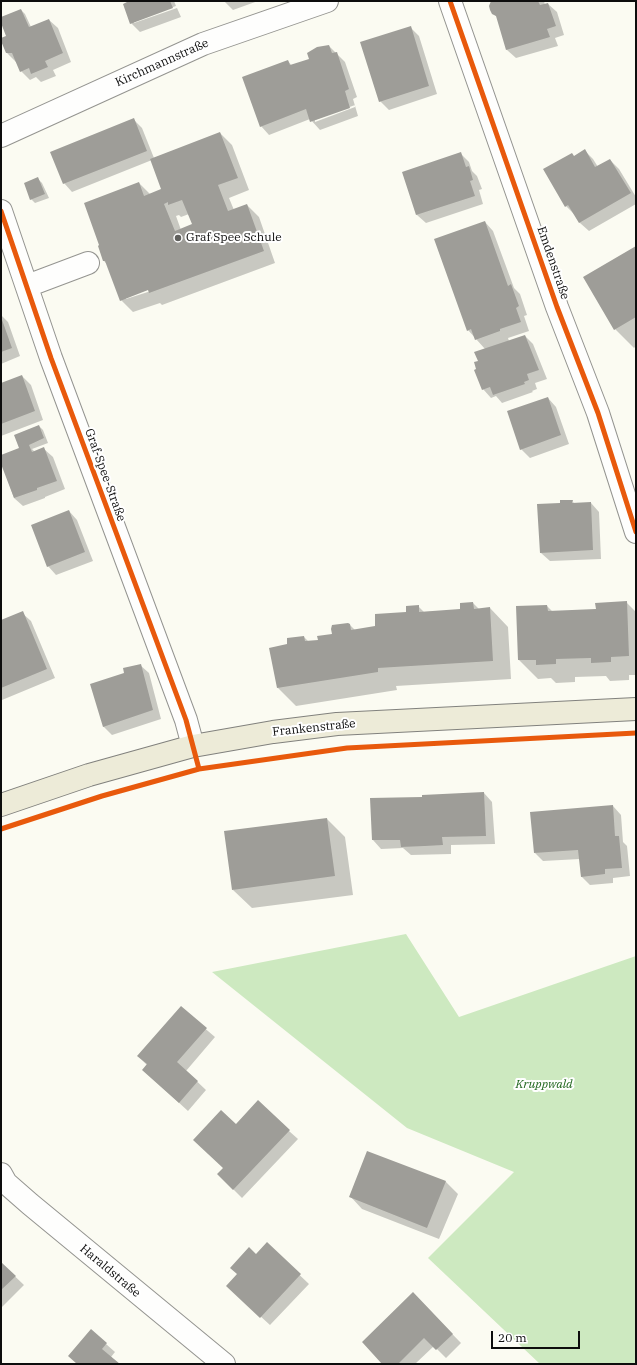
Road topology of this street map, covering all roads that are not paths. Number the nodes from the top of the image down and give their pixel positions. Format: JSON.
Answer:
{"nodes":[{"id":1,"x":327,"y":1,"type":"edge"},
{"id":2,"x":450,"y":1,"type":"edge"},
{"id":3,"x":1,"y":136,"type":"edge"},
{"id":4,"x":1,"y":211,"type":"edge"},
{"id":5,"x":88,"y":263,"type":"dead end"},
{"id":6,"x":27,"y":286,"type":"junction"},
{"id":7,"x":629,"y":486,"type":"edge"},
{"id":8,"x":636,"y":532,"type":"edge"},
{"id":9,"x":636,"y":709,"type":"edge"},
{"id":10,"x":193,"y":746,"type":"junction"},
{"id":11,"x":1,"y":805,"type":"edge"},
{"id":12,"x":3,"y":1182,"type":"edge"},
{"id":13,"x":224,"y":1364,"type":"edge"}],
"edges":[{"from":1,"to":3,"type":"street","name":"Kirchmannstraße"},
{"from":2,"to":7,"type":"street","name":"Emdenstraße"},
{"from":4,"to":6,"type":"street","name":"Graf-Spee-Straße"},
{"from":5,"to":6,"type":"street"},
{"from":6,"to":10,"type":"street","name":"Graf-Spee-Straße"},
{"from":7,"to":8,"type":"street","name":"Emdenstraße"},
{"from":9,"to":10,"type":"main road","name":"Frankenstraße"},
{"from":10,"to":11,"type":"main road","name":"Frankenstraße"},
{"from":12,"to":13,"type":"street","name":"Haraldstraße"}]}
